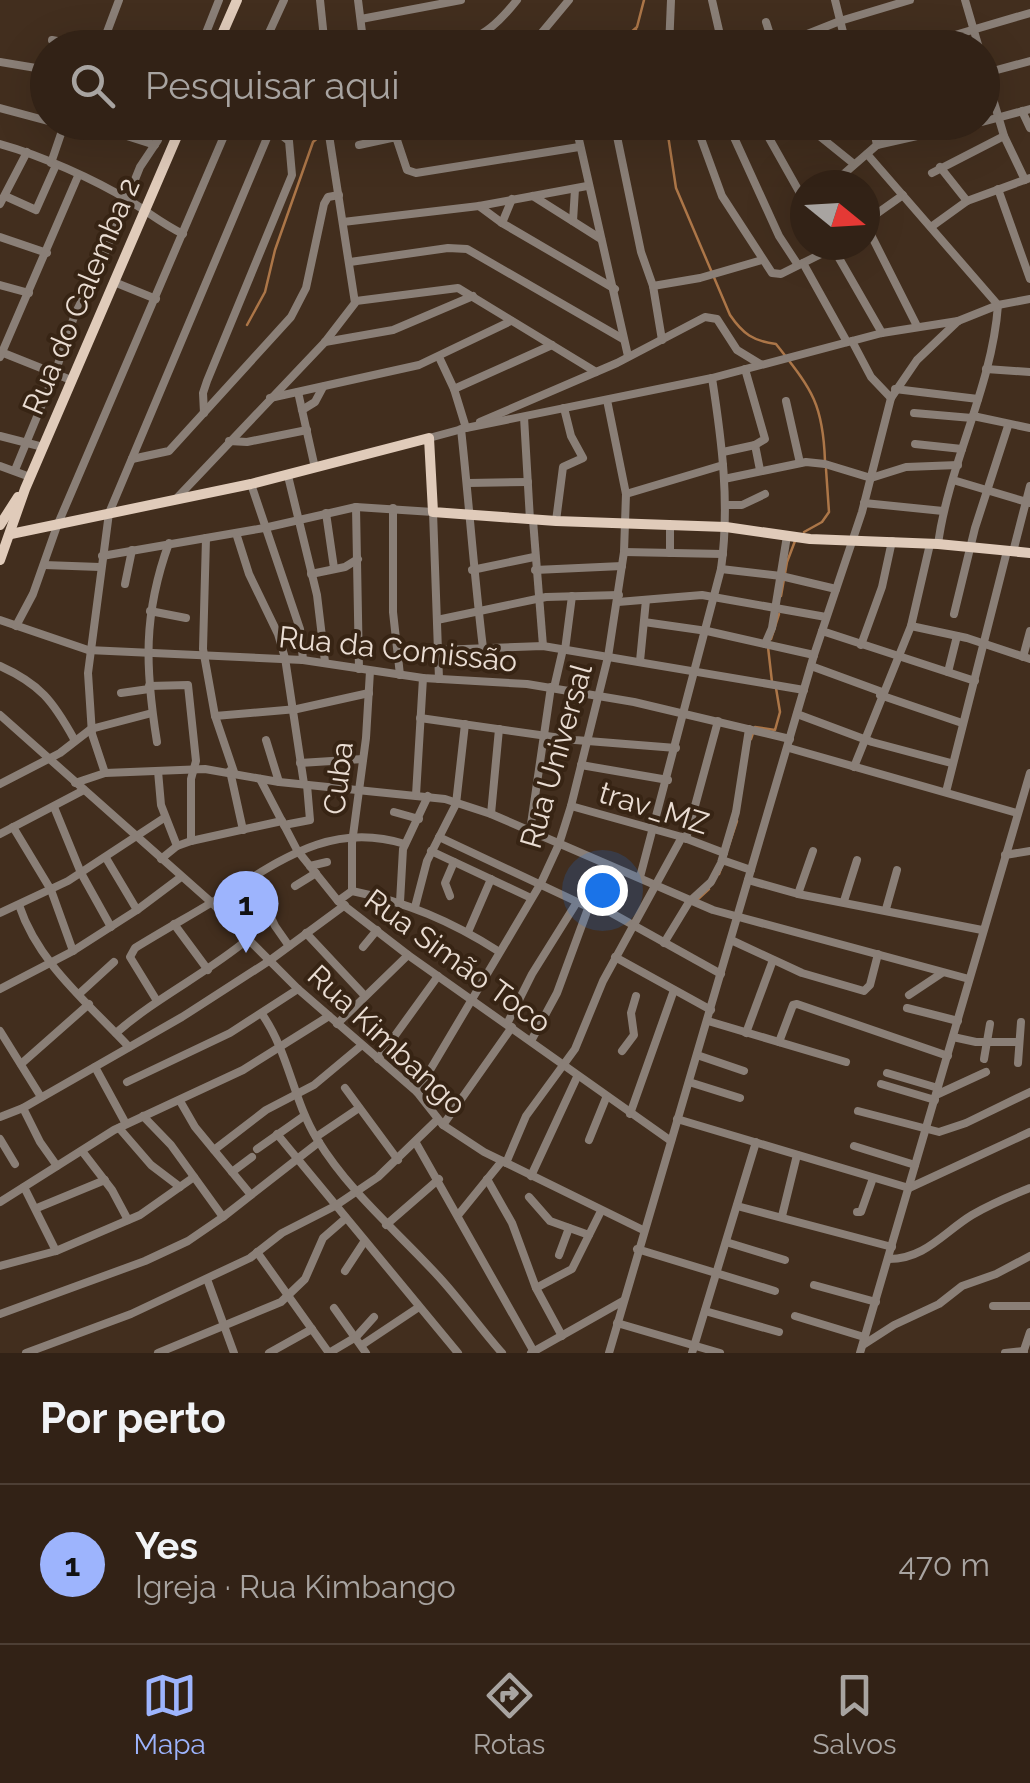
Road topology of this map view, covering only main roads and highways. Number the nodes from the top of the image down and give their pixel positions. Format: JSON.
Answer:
{"nodes":[{"id":1,"x":236,"y":2,"type":"edge"},
{"id":2,"x":224,"y":30,"type":"edge"},
{"id":3,"x":175,"y":140,"type":"edge"},
{"id":4,"x":12,"y":513,"type":"junction"},
{"id":5,"x":0,"y":525,"type":"edge"},
{"id":6,"x":32,"y":528,"type":"junction"},
{"id":7,"x":11,"y":534,"type":"junction"},
{"id":8,"x":1030,"y":553,"type":"edge"},
{"id":9,"x":0,"y":560,"type":"edge"}],
"edges":[{"from":1,"to":2,"type":"main road"},
{"from":3,"to":4,"type":"main road","name":"Rua do Calemba 2"},
{"from":4,"to":5,"type":"main road","name":"Rua do Calemba 2"},
{"from":4,"to":6,"type":"main road"},
{"from":4,"to":7,"type":"main road","name":"Rua do Calemba 2"},
{"from":6,"to":7,"type":"main road"},
{"from":6,"to":8,"type":"main road"},
{"from":7,"to":9,"type":"main road","name":"Rua do Calemba 2"}]}
